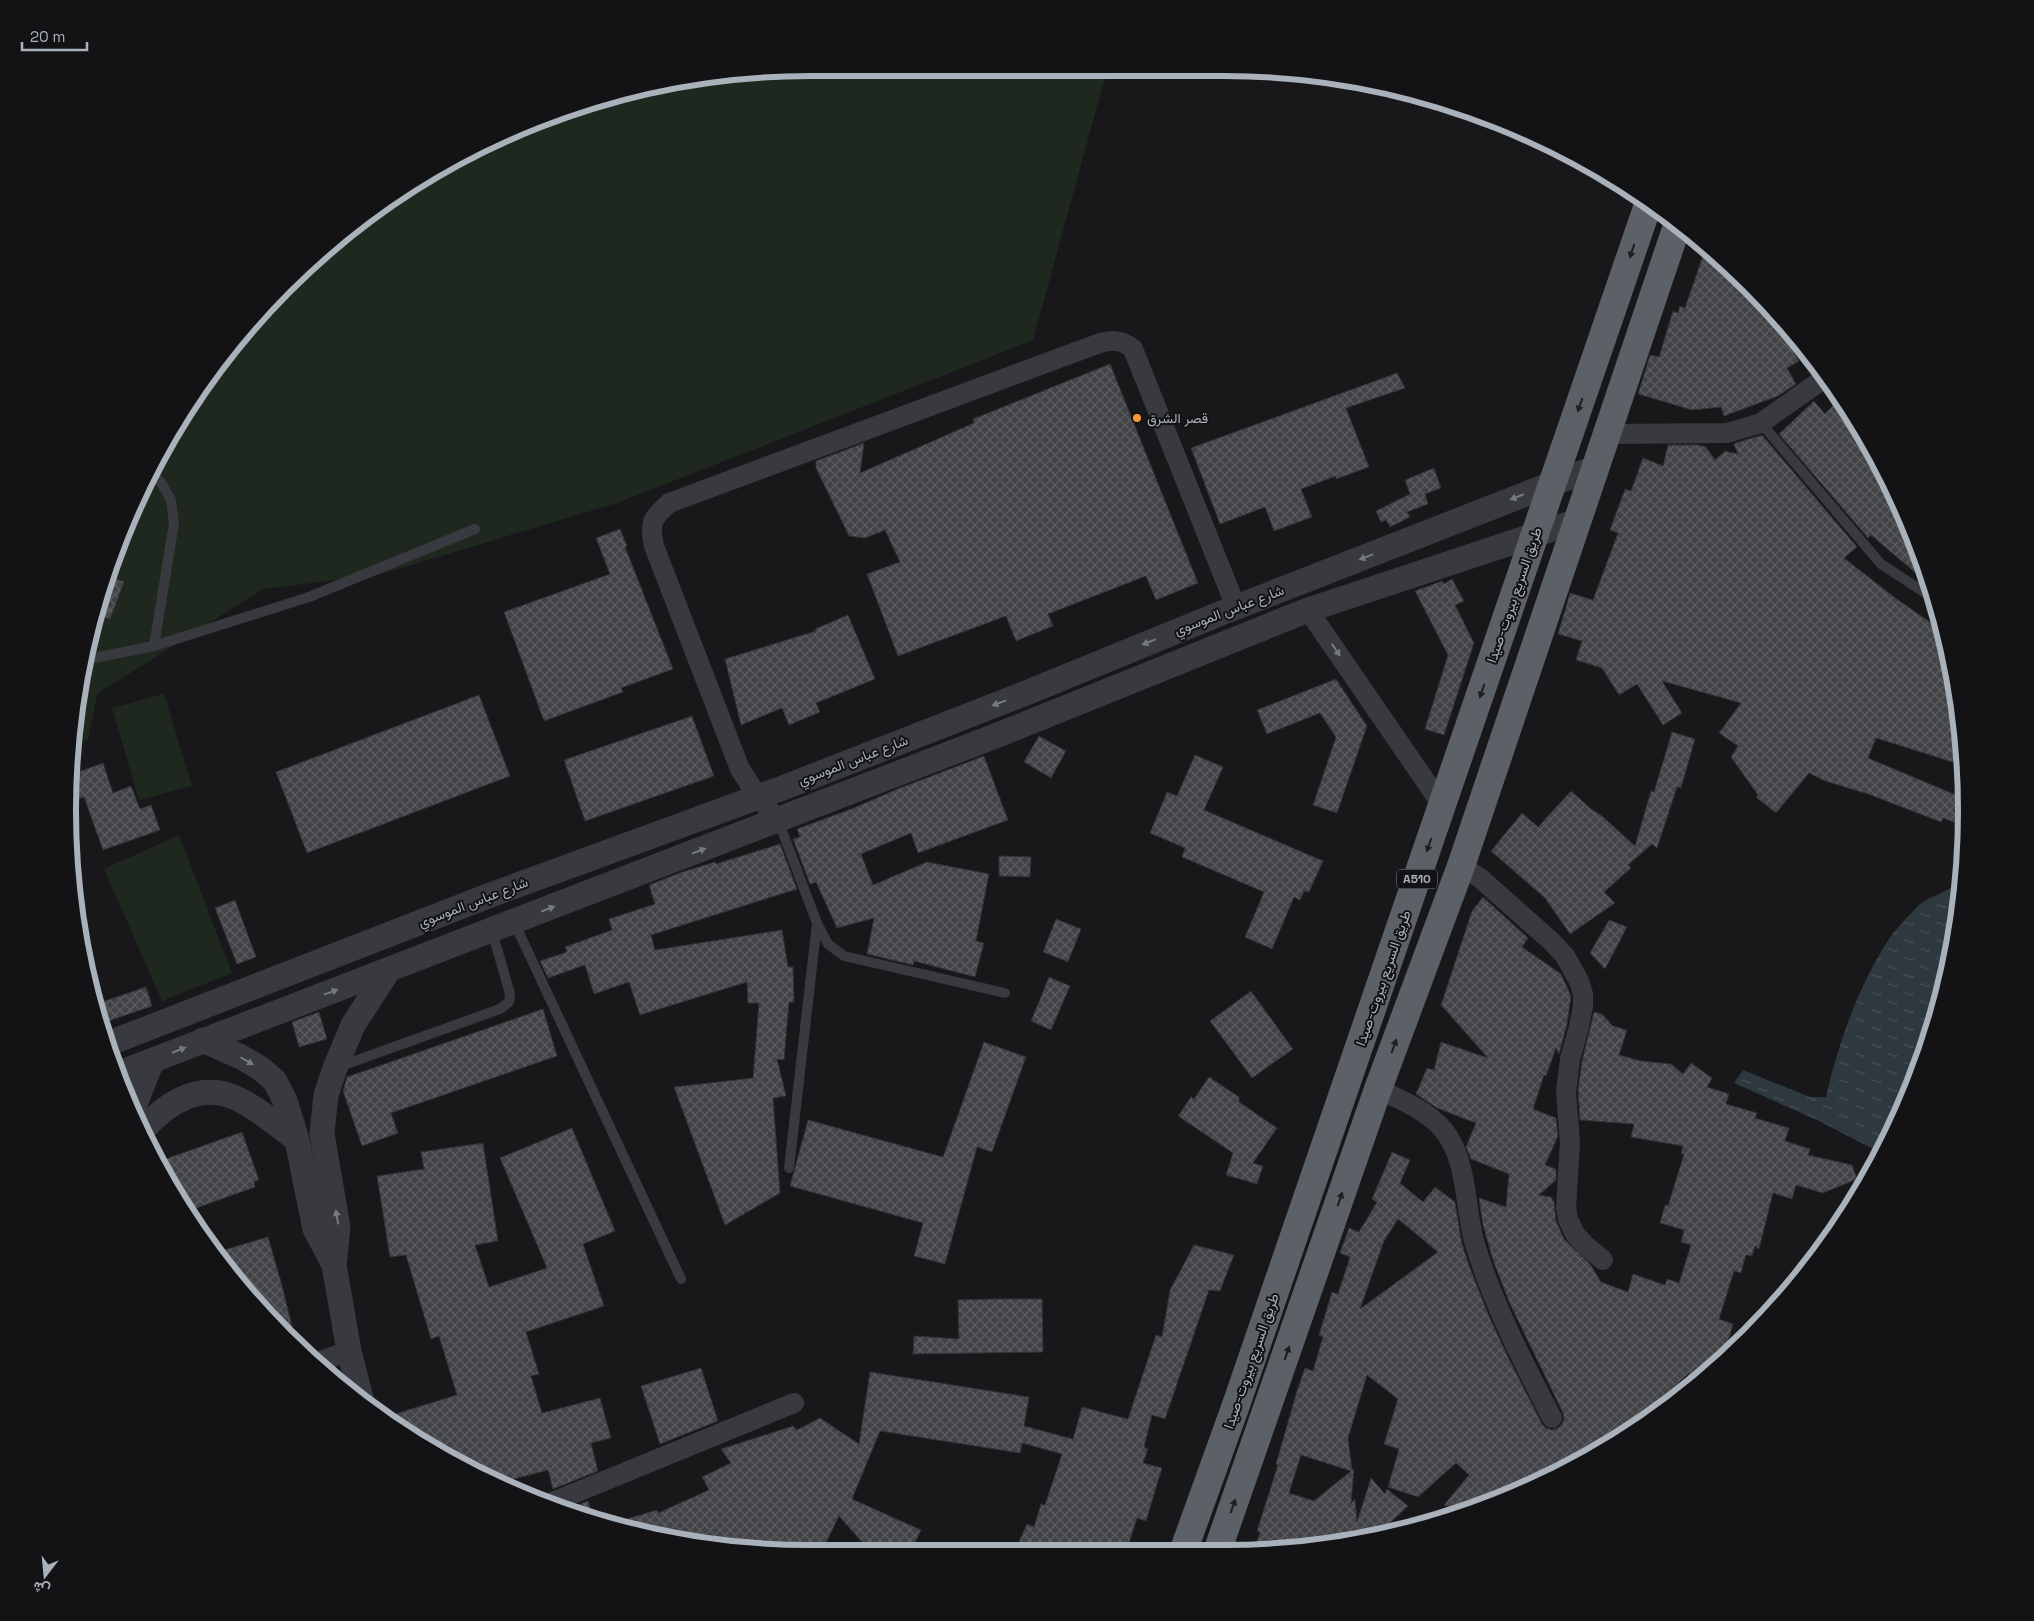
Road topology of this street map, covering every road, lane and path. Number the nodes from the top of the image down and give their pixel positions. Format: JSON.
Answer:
{"nodes":[{"id":1,"x":1646,"y":211,"type":"edge"},
{"id":2,"x":1675,"y":232,"type":"edge"},
{"id":3,"x":1819,"y":382,"type":"edge"},
{"id":4,"x":1761,"y":423,"type":"junction"},
{"id":5,"x":1608,"y":434,"type":"junction"},
{"id":6,"x":1595,"y":468,"type":"junction"},
{"id":7,"x":156,"y":478,"type":"edge"},
{"id":8,"x":1554,"y":483,"type":"junction"},
{"id":9,"x":1577,"y":521,"type":"junction"},
{"id":10,"x":475,"y":530,"type":"dead end"},
{"id":11,"x":1534,"y":536,"type":"junction"},
{"id":12,"x":1925,"y":593,"type":"edge"},
{"id":13,"x":1236,"y":607,"type":"junction"},
{"id":14,"x":1308,"y":610,"type":"junction"},
{"id":15,"x":154,"y":646,"type":"junction"},
{"id":16,"x":92,"y":658,"type":"edge"},
{"id":17,"x":758,"y":797,"type":"junction"},
{"id":18,"x":1442,"y":805,"type":"junction"},
{"id":19,"x":778,"y":820,"type":"junction"},
{"id":20,"x":1462,"y":866,"type":"junction"},
{"id":21,"x":817,"y":923,"type":"junction"},
{"id":22,"x":503,"y":927,"type":"junction"},
{"id":23,"x":388,"y":971,"type":"junction"},
{"id":24,"x":1005,"y":993,"type":"dead end"},
{"id":25,"x":203,"y":1040,"type":"junction"},
{"id":26,"x":113,"y":1042,"type":"edge"},
{"id":27,"x":152,"y":1061,"type":"junction"},
{"id":28,"x":335,"y":1068,"type":"junction"},
{"id":29,"x":124,"y":1071,"type":"edge"},
{"id":30,"x":1378,"y":1089,"type":"junction"},
{"id":31,"x":136,"y":1100,"type":"edge"},
{"id":32,"x":147,"y":1124,"type":"edge"},
{"id":33,"x":297,"y":1140,"type":"junction"},
{"id":34,"x":789,"y":1168,"type":"dead end"},
{"id":35,"x":1603,"y":1260,"type":"dead end"},
{"id":36,"x":334,"y":1265,"type":"junction"},
{"id":37,"x":681,"y":1279,"type":"dead end"},
{"id":38,"x":349,"y":1351,"type":"junction"},
{"id":39,"x":323,"y":1360,"type":"edge"},
{"id":40,"x":359,"y":1389,"type":"edge"},
{"id":41,"x":794,"y":1403,"type":"dead end"},
{"id":42,"x":1552,"y":1418,"type":"dead end"},
{"id":43,"x":558,"y":1500,"type":"edge"},
{"id":44,"x":1185,"y":1545,"type":"edge"},
{"id":45,"x":1219,"y":1545,"type":"edge"}],
"edges":[{"from":1,"to":8,"type":"highway","name":"طريق السريع بيروت-صيدا","number":"A510","one_way":true},
{"from":2,"to":5,"type":"highway","number":"A510"},
{"from":3,"to":4,"type":"street"},
{"from":4,"to":5,"type":"street"},
{"from":4,"to":12,"type":"lane"},
{"from":5,"to":6,"type":"highway","number":"A510"},
{"from":6,"to":8,"type":"street","name":"شارع عباس الموسوي"},
{"from":6,"to":9,"type":"highway","number":"A510"},
{"from":7,"to":15,"type":"lane"},
{"from":8,"to":11,"type":"highway","name":"طريق السريع بيروت-صيدا","number":"A510"},
{"from":8,"to":13,"type":"street","name":"شارع عباس الموسوي","one_way":true},
{"from":9,"to":11,"type":"street","name":"شارع عباس الموسوي"},
{"from":9,"to":20,"type":"highway","number":"A510"},
{"from":10,"to":15,"type":"lane"},
{"from":11,"to":14,"type":"street","name":"شارع عباس الموسوي"},
{"from":11,"to":18,"type":"highway","name":"طريق السريع بيروت-صيدا","number":"A510","one_way":true},
{"from":13,"to":17,"type":"street","name":"شارع عباس الموسوي","one_way":true},
{"from":13,"to":17,"type":"street"},
{"from":14,"to":18,"type":"street","one_way":true},
{"from":14,"to":19,"type":"street","name":"شارع عباس الموسوي"},
{"from":15,"to":16,"type":"lane"},
{"from":17,"to":19,"type":"street"},
{"from":17,"to":26,"type":"street","name":"شارع عباس الموسوي"},
{"from":18,"to":44,"type":"highway","name":"طريق السريع بيروت-صيدا","number":"A510","one_way":true},
{"from":19,"to":21,"type":"lane"},
{"from":22,"to":19,"type":"street","name":"شارع عباس الموسوي","one_way":true},
{"from":30,"to":20,"type":"highway","number":"A510","one_way":true},
{"from":20,"to":35,"type":"street"},
{"from":21,"to":24,"type":"lane"},
{"from":21,"to":34,"type":"lane"},
{"from":22,"to":23,"type":"street","name":"شارع عباس الموسوي"},
{"from":22,"to":28,"type":"lane"},
{"from":22,"to":37,"type":"lane"},
{"from":25,"to":23,"type":"street","name":"شارع عباس الموسوي","one_way":true},
{"from":23,"to":28,"type":"street"},
{"from":27,"to":25,"type":"street","name":"شارع عباس الموسوي","one_way":true},
{"from":25,"to":33,"type":"street","one_way":true},
{"from":27,"to":29,"type":"street","name":"شارع عباس الموسوي"},
{"from":27,"to":31,"type":"street"},
{"from":36,"to":28,"type":"street","one_way":true},
{"from":30,"to":42,"type":"street"},
{"from":45,"to":30,"type":"highway","number":"A510","one_way":true},
{"from":32,"to":33,"type":"street"},
{"from":33,"to":36,"type":"street"},
{"from":36,"to":38,"type":"street"},
{"from":38,"to":39,"type":"street"},
{"from":38,"to":40,"type":"street"},
{"from":41,"to":43,"type":"street"}]}
